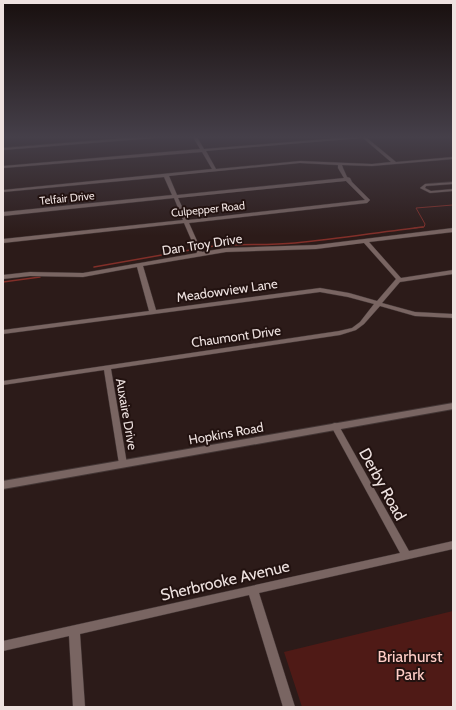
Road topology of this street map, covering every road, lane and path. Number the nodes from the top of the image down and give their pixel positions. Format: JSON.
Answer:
{"nodes":[{"id":1,"x":214,"y":170,"type":"edge"},
{"id":2,"x":341,"y":170,"type":"edge"},
{"id":3,"x":166,"y":175,"type":"junction"},
{"id":4,"x":348,"y":179,"type":"junction"},
{"id":5,"x":453,"y":183,"type":"edge"},
{"id":6,"x":453,"y":190,"type":"edge"},
{"id":7,"x":3,"y":191,"type":"edge"},
{"id":8,"x":175,"y":197,"type":"junction"},
{"id":9,"x":3,"y":214,"type":"edge"},
{"id":10,"x":186,"y":221,"type":"junction"},
{"id":11,"x":453,"y":230,"type":"edge"},
{"id":12,"x":365,"y":241,"type":"junction"},
{"id":13,"x":3,"y":242,"type":"edge"},
{"id":14,"x":200,"y":254,"type":"junction"},
{"id":15,"x":140,"y":266,"type":"junction"},
{"id":16,"x":453,"y":272,"type":"edge"},
{"id":17,"x":3,"y":277,"type":"edge"},
{"id":18,"x":399,"y":279,"type":"junction"},
{"id":19,"x":379,"y":304,"type":"junction"},
{"id":20,"x":154,"y":312,"type":"junction"},
{"id":21,"x":453,"y":316,"type":"edge"},
{"id":22,"x":3,"y":332,"type":"edge"},
{"id":23,"x":106,"y":367,"type":"junction"},
{"id":24,"x":3,"y":383,"type":"edge"},
{"id":25,"x":453,"y":406,"type":"edge"},
{"id":26,"x":335,"y":426,"type":"junction"},
{"id":27,"x":123,"y":464,"type":"junction"},
{"id":28,"x":3,"y":485,"type":"edge"},
{"id":29,"x":453,"y":545,"type":"edge"},
{"id":30,"x":406,"y":555,"type":"junction"},
{"id":31,"x":253,"y":590,"type":"junction"},
{"id":32,"x":74,"y":630,"type":"junction"},
{"id":33,"x":3,"y":646,"type":"edge"},
{"id":34,"x":79,"y":707,"type":"edge"},
{"id":35,"x":289,"y":707,"type":"edge"}],
"edges":[{"from":1,"to":3,"type":"street"},
{"from":2,"to":4,"type":"street","name":"Culpepper Road"},
{"from":3,"to":7,"type":"street"},
{"from":3,"to":8,"type":"street"},
{"from":4,"to":8,"type":"street","name":"Telfair Drive"},
{"from":4,"to":10,"type":"street","name":"Culpepper Road"},
{"from":5,"to":6,"type":"street"},
{"from":8,"to":9,"type":"street","name":"Telfair Drive"},
{"from":8,"to":10,"type":"street"},
{"from":10,"to":13,"type":"street","name":"Culpepper Road"},
{"from":10,"to":14,"type":"street"},
{"from":11,"to":12,"type":"street","name":"Dan Troy Drive"},
{"from":12,"to":14,"type":"street","name":"Dan Troy Drive"},
{"from":12,"to":18,"type":"street"},
{"from":14,"to":15,"type":"street","name":"Dan Troy Drive"},
{"from":15,"to":17,"type":"street","name":"Dan Troy Drive"},
{"from":15,"to":20,"type":"street"},
{"from":16,"to":18,"type":"street"},
{"from":18,"to":19,"type":"street","name":"Chaumont Drive"},
{"from":19,"to":20,"type":"street","name":"Meadowview Lane"},
{"from":19,"to":21,"type":"street","name":"Meadowview Lane"},
{"from":19,"to":23,"type":"street","name":"Chaumont Drive"},
{"from":20,"to":22,"type":"street","name":"Meadowview Lane"},
{"from":23,"to":24,"type":"street","name":"Chaumont Drive"},
{"from":23,"to":27,"type":"street","name":"Auxaire Drive"},
{"from":25,"to":26,"type":"street","name":"Hopkins Road"},
{"from":26,"to":27,"type":"street","name":"Hopkins Road"},
{"from":26,"to":30,"type":"street","name":"Derby Road"},
{"from":27,"to":28,"type":"street","name":"Hopkins Road"},
{"from":29,"to":30,"type":"street","name":"Sherbrooke Avenue"},
{"from":30,"to":31,"type":"street","name":"Sherbrooke Avenue"},
{"from":31,"to":32,"type":"street","name":"Sherbrooke Avenue"},
{"from":31,"to":35,"type":"street"},
{"from":32,"to":33,"type":"street","name":"Sherbrooke Avenue"},
{"from":32,"to":34,"type":"street"}]}
